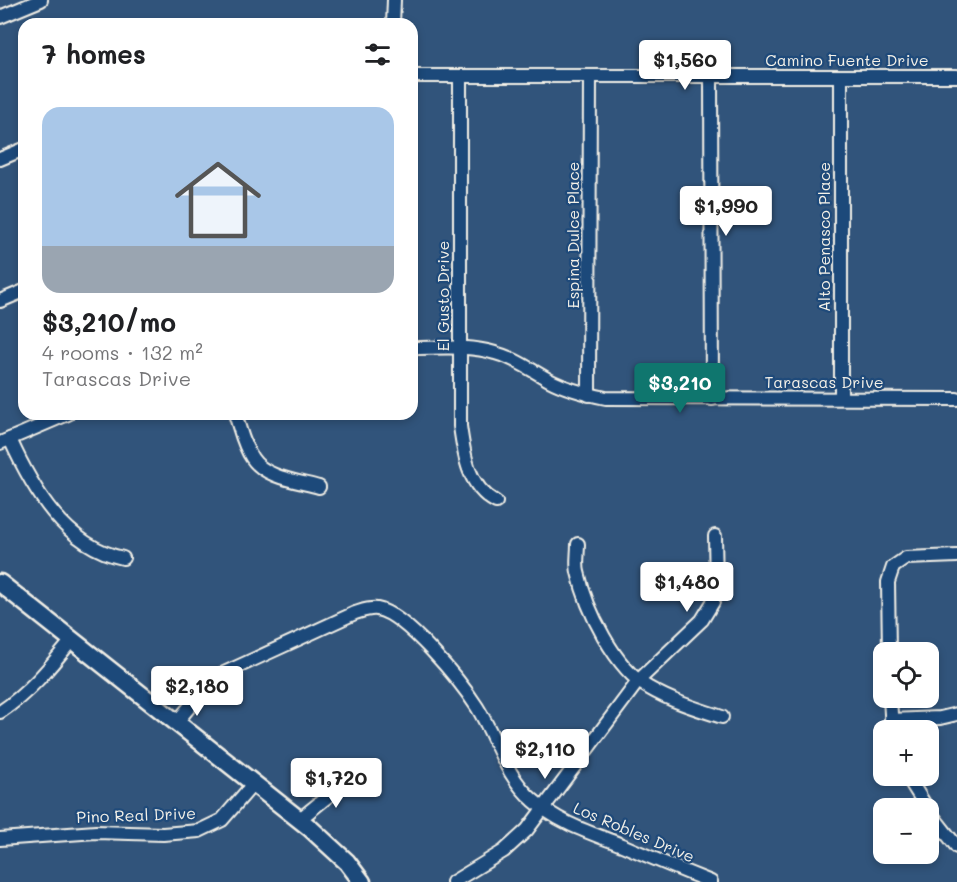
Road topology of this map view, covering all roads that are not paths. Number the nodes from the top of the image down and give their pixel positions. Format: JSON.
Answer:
{"nodes":[{"id":1,"x":41,"y":0,"type":"edge"},
{"id":2,"x":394,"y":0,"type":"edge"},
{"id":3,"x":0,"y":17,"type":"edge"},
{"id":4,"x":393,"y":18,"type":"edge"},
{"id":5,"x":418,"y":76,"type":"edge"},
{"id":6,"x":460,"y":76,"type":"junction"},
{"id":7,"x":590,"y":76,"type":"junction"},
{"id":8,"x":711,"y":76,"type":"junction"},
{"id":9,"x":841,"y":76,"type":"junction"},
{"id":10,"x":957,"y":76,"type":"edge"},
{"id":11,"x":18,"y":152,"type":"edge"},
{"id":12,"x":0,"y":159,"type":"edge"},
{"id":13,"x":18,"y":294,"type":"edge"},
{"id":14,"x":0,"y":301,"type":"edge"},
{"id":15,"x":418,"y":348,"type":"edge"},
{"id":16,"x":459,"y":348,"type":"junction"},
{"id":17,"x":589,"y":395,"type":"junction"},
{"id":18,"x":841,"y":398,"type":"junction"},
{"id":19,"x":712,"y":399,"type":"junction"},
{"id":20,"x":957,"y":399,"type":"edge"},
{"id":21,"x":54,"y":420,"type":"edge"},
{"id":22,"x":237,"y":420,"type":"edge"},
{"id":23,"x":5,"y":441,"type":"edge"},
{"id":24,"x":319,"y":487,"type":"dead end"},
{"id":25,"x":496,"y":502,"type":"dead end"},
{"id":26,"x":716,"y":536,"type":"dead end"},
{"id":27,"x":578,"y":544,"type":"dead end"},
{"id":28,"x":957,"y":556,"type":"edge"},
{"id":29,"x":123,"y":558,"type":"dead end"},
{"id":30,"x":0,"y":583,"type":"edge"},
{"id":31,"x":72,"y":640,"type":"junction"},
{"id":32,"x":889,"y":642,"type":"edge"},
{"id":33,"x":639,"y":680,"type":"junction"},
{"id":34,"x":0,"y":712,"type":"edge"},
{"id":35,"x":957,"y":714,"type":"edge"},
{"id":36,"x":722,"y":717,"type":"dead end"},
{"id":37,"x":926,"y":720,"type":"edge"},
{"id":38,"x":176,"y":723,"type":"junction"},
{"id":39,"x":354,"y":775,"type":"dead end"},
{"id":40,"x":254,"y":783,"type":"junction"},
{"id":41,"x":543,"y":808,"type":"junction"},
{"id":42,"x":300,"y":819,"type":"junction"},
{"id":43,"x":939,"y":823,"type":"edge"},
{"id":44,"x":0,"y":839,"type":"edge"},
{"id":45,"x":957,"y":847,"type":"edge"},
{"id":46,"x":362,"y":882,"type":"edge"},
{"id":47,"x":453,"y":882,"type":"edge"},
{"id":48,"x":711,"y":882,"type":"edge"}],
"edges":[{"from":1,"to":3,"type":"street"},
{"from":2,"to":4,"type":"street"},
{"from":5,"to":6,"type":"street","name":"Camino Fuente Drive"},
{"from":6,"to":7,"type":"street","name":"Camino Fuente Drive"},
{"from":6,"to":16,"type":"street","name":"El Gusto Drive"},
{"from":7,"to":8,"type":"street","name":"Camino Fuente Drive"},
{"from":7,"to":17,"type":"street","name":"Espina Dulce Place"},
{"from":8,"to":9,"type":"street","name":"Camino Fuente Drive"},
{"from":8,"to":19,"type":"street"},
{"from":9,"to":10,"type":"street","name":"Camino Fuente Drive"},
{"from":9,"to":18,"type":"street","name":"Alto Penasco Place"},
{"from":11,"to":12,"type":"street"},
{"from":13,"to":14,"type":"street"},
{"from":15,"to":16,"type":"street","name":"Tarascas Drive"},
{"from":16,"to":17,"type":"street","name":"Tarascas Drive"},
{"from":16,"to":25,"type":"street","name":"El Gusto Drive"},
{"from":17,"to":19,"type":"street","name":"Tarascas Drive"},
{"from":18,"to":19,"type":"street","name":"Tarascas Drive"},
{"from":18,"to":20,"type":"street","name":"Tarascas Drive"},
{"from":21,"to":23,"type":"street"},
{"from":22,"to":24,"type":"street"},
{"from":23,"to":29,"type":"street"},
{"from":26,"to":33,"type":"street"},
{"from":27,"to":33,"type":"street"},
{"from":28,"to":32,"type":"street"},
{"from":30,"to":31,"type":"main road"},
{"from":31,"to":34,"type":"street"},
{"from":31,"to":38,"type":"main road"},
{"from":33,"to":36,"type":"street"},
{"from":33,"to":41,"type":"street"},
{"from":35,"to":37,"type":"street"},
{"from":38,"to":40,"type":"main road"},
{"from":38,"to":41,"type":"street","name":"Los Robles Drive"},
{"from":39,"to":42,"type":"street"},
{"from":40,"to":42,"type":"main road"},
{"from":40,"to":44,"type":"street","name":"Pino Real Drive"},
{"from":41,"to":47,"type":"street"},
{"from":41,"to":48,"type":"street","name":"Los Robles Drive"},
{"from":42,"to":46,"type":"main road"},
{"from":43,"to":45,"type":"street"}]}
